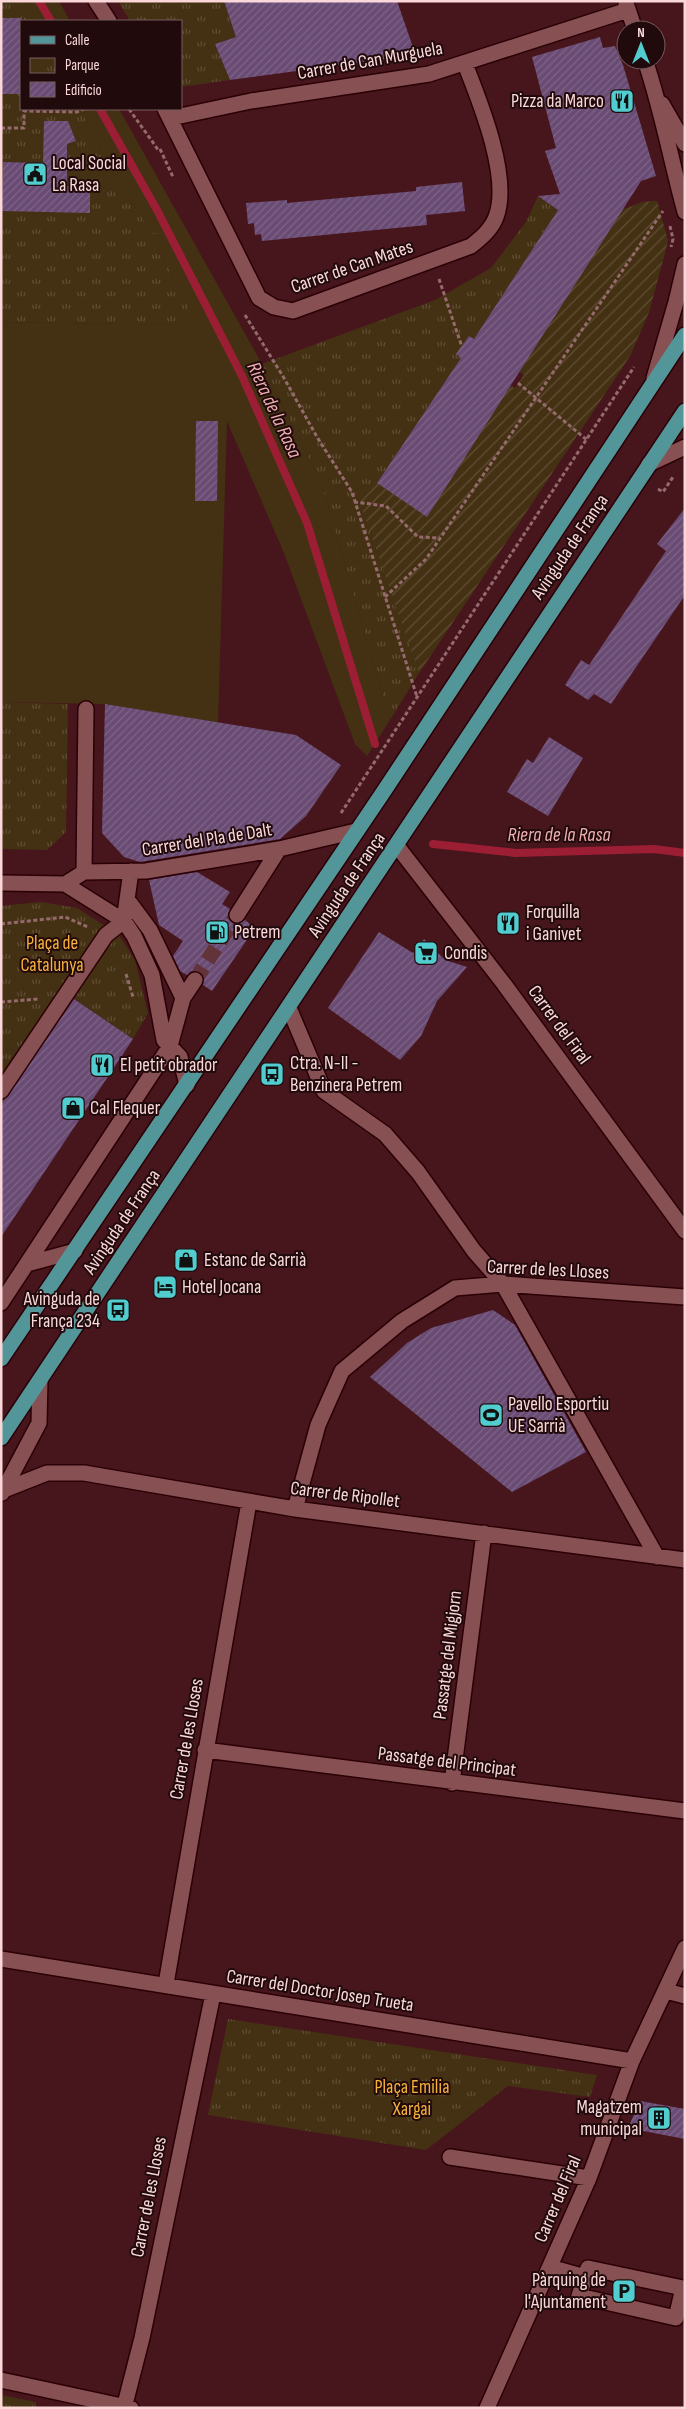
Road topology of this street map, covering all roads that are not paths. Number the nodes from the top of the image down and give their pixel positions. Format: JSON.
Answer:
{"nodes":[{"id":1,"x":96,"y":1,"type":"edge"},
{"id":2,"x":627,"y":6,"type":"edge"},
{"id":3,"x":108,"y":20,"type":"edge"},
{"id":4,"x":632,"y":20,"type":"edge"},
{"id":5,"x":465,"y":64,"type":"junction"},
{"id":6,"x":648,"y":70,"type":"edge"},
{"id":7,"x":658,"y":98,"type":"junction"},
{"id":8,"x":168,"y":113,"type":"edge"},
{"id":9,"x":685,"y":144,"type":"edge"},
{"id":10,"x":685,"y":212,"type":"edge"},
{"id":11,"x":685,"y":264,"type":"edge"},
{"id":12,"x":685,"y":335,"type":"edge"},
{"id":13,"x":654,"y":378,"type":"junction"},
{"id":14,"x":685,"y":411,"type":"edge"},
{"id":15,"x":685,"y":447,"type":"edge"},
{"id":16,"x":649,"y":464,"type":"junction"},
{"id":17,"x":86,"y":709,"type":"dead end"},
{"id":18,"x":356,"y":831,"type":"junction"},
{"id":19,"x":397,"y":846,"type":"junction"},
{"id":20,"x":279,"y":850,"type":"junction"},
{"id":21,"x":131,"y":871,"type":"junction"},
{"id":22,"x":84,"y":872,"type":"junction"},
{"id":23,"x":1,"y":883,"type":"edge"},
{"id":24,"x":65,"y":884,"type":"junction"},
{"id":25,"x":127,"y":899,"type":"junction"},
{"id":26,"x":237,"y":915,"type":"tunnel mouth"},
{"id":27,"x":124,"y":921,"type":"junction"},
{"id":28,"x":195,"y":980,"type":"tunnel mouth"},
{"id":29,"x":183,"y":998,"type":"junction"},
{"id":30,"x":289,"y":1008,"type":"junction"},
{"id":31,"x":170,"y":1046,"type":"junction"},
{"id":32,"x":187,"y":1084,"type":"junction"},
{"id":33,"x":1,"y":1090,"type":"edge"},
{"id":34,"x":685,"y":1231,"type":"edge"},
{"id":35,"x":75,"y":1251,"type":"junction"},
{"id":36,"x":27,"y":1264,"type":"junction"},
{"id":37,"x":504,"y":1284,"type":"junction"},
{"id":38,"x":685,"y":1297,"type":"edge"},
{"id":39,"x":1,"y":1303,"type":"edge"},
{"id":40,"x":1,"y":1359,"type":"edge"},
{"id":41,"x":40,"y":1380,"type":"junction"},
{"id":42,"x":1,"y":1438,"type":"edge"},
{"id":43,"x":3,"y":1492,"type":"edge"},
{"id":44,"x":249,"y":1502,"type":"junction"},
{"id":45,"x":295,"y":1509,"type":"junction"},
{"id":46,"x":484,"y":1533,"type":"junction"},
{"id":47,"x":657,"y":1557,"type":"junction"},
{"id":48,"x":685,"y":1560,"type":"edge"},
{"id":49,"x":204,"y":1750,"type":"junction"},
{"id":50,"x":452,"y":1783,"type":"junction"},
{"id":51,"x":685,"y":1811,"type":"edge"},
{"id":52,"x":685,"y":1948,"type":"edge"},
{"id":53,"x":1,"y":1959,"type":"edge"},
{"id":54,"x":166,"y":1984,"type":"junction"},
{"id":55,"x":666,"y":1991,"type":"junction"},
{"id":56,"x":213,"y":1994,"type":"junction"},
{"id":57,"x":685,"y":1996,"type":"edge"},
{"id":58,"x":632,"y":2061,"type":"junction"},
{"id":59,"x":450,"y":2157,"type":"dead end"},
{"id":60,"x":589,"y":2178,"type":"junction"},
{"id":61,"x":550,"y":2267,"type":"junction"},
{"id":62,"x":585,"y":2276,"type":"junction"},
{"id":63,"x":1,"y":2380,"type":"edge"},
{"id":64,"x":126,"y":2407,"type":"edge"},
{"id":65,"x":487,"y":2408,"type":"edge"}],
"edges":[{"from":1,"to":3,"type":"street"},
{"from":2,"to":4,"type":"street"},
{"from":2,"to":5,"type":"street","name":"Carrer de Can Murguela"},
{"from":5,"to":8,"type":"street","name":"Carrer de Can Murguela"},
{"from":5,"to":8,"type":"street","name":"Carrer de Can Mates"},
{"from":6,"to":7,"type":"street"},
{"from":7,"to":9,"type":"street"},
{"from":7,"to":10,"type":"street"},
{"from":11,"to":13,"type":"street"},
{"from":12,"to":13,"type":"main road","name":"Avinguda de França"},
{"from":13,"to":18,"type":"main road","name":"Avinguda de França"},
{"from":14,"to":16,"type":"main road","name":"Avinguda de França"},
{"from":15,"to":16,"type":"street"},
{"from":16,"to":19,"type":"main road","name":"Avinguda de França"},
{"from":17,"to":22,"type":"street"},
{"from":18,"to":20,"type":"street","name":"Carrer del Pla de Dalt"},
{"from":18,"to":32,"type":"main road","name":"Avinguda de França"},
{"from":19,"to":30,"type":"main road","name":"Avinguda de França"},
{"from":19,"to":34,"type":"street","name":"Carrer del Firal"},
{"from":20,"to":21,"type":"street","name":"Carrer del Pla de Dalt"},
{"from":20,"to":26,"type":"street"},
{"from":21,"to":22,"type":"street","name":"Carrer del Pla de Dalt"},
{"from":21,"to":25,"type":"street"},
{"from":22,"to":24,"type":"street"},
{"from":23,"to":24,"type":"street"},
{"from":24,"to":27,"type":"street"},
{"from":25,"to":27,"type":"street"},
{"from":25,"to":29,"type":"street"},
{"from":27,"to":31,"type":"street"},
{"from":27,"to":33,"type":"street"},
{"from":28,"to":29,"type":"street"},
{"from":29,"to":31,"type":"street"},
{"from":30,"to":37,"type":"street"},
{"from":30,"to":41,"type":"main road","name":"Avinguda de França"},
{"from":31,"to":32,"type":"street"},
{"from":31,"to":36,"type":"street"},
{"from":32,"to":35,"type":"main road","name":"Avinguda de França"},
{"from":35,"to":36,"type":"street","name":"Avinguda de França"},
{"from":35,"to":40,"type":"main road","name":"Avinguda de França"},
{"from":36,"to":39,"type":"street"},
{"from":37,"to":38,"type":"street","name":"Carrer de les Lloses"},
{"from":37,"to":45,"type":"street","name":"Carrer de les Lloses"},
{"from":37,"to":47,"type":"street"},
{"from":41,"to":42,"type":"main road","name":"Avinguda de França"},
{"from":41,"to":43,"type":"street"},
{"from":43,"to":44,"type":"street","name":"Carrer de Ripollet"},
{"from":44,"to":45,"type":"street","name":"Carrer de Ripollet"},
{"from":44,"to":49,"type":"street","name":"Carrer de les Lloses"},
{"from":45,"to":46,"type":"street","name":"Carrer de Ripollet"},
{"from":46,"to":47,"type":"street","name":"Carrer de Ripollet"},
{"from":46,"to":50,"type":"street","name":"Passatge del Migjorn"},
{"from":47,"to":48,"type":"street","name":"Carrer de Ripollet"},
{"from":49,"to":50,"type":"street","name":"Passatge del Principat"},
{"from":49,"to":54,"type":"street","name":"Carrer de les Lloses"},
{"from":50,"to":51,"type":"street","name":"Passatge del Principat"},
{"from":52,"to":55,"type":"street","name":"Carrer del Firal"},
{"from":53,"to":54,"type":"street","name":"Carrer del Doctor Josep Trueta"},
{"from":54,"to":56,"type":"street","name":"Carrer del Doctor Josep Trueta"},
{"from":55,"to":57,"type":"street"},
{"from":55,"to":58,"type":"street","name":"Carrer del Firal"},
{"from":56,"to":58,"type":"street","name":"Carrer del Doctor Josep Trueta"},
{"from":56,"to":64,"type":"street","name":"Carrer de les Lloses"},
{"from":58,"to":60,"type":"street","name":"Carrer del Firal"},
{"from":59,"to":60,"type":"street"},
{"from":60,"to":61,"type":"street","name":"Carrer del Firal"},
{"from":61,"to":62,"type":"street"},
{"from":61,"to":65,"type":"street","name":"Carrer del Firal"},
{"from":62,"to":62,"type":"street"},
{"from":63,"to":64,"type":"street"}]}
